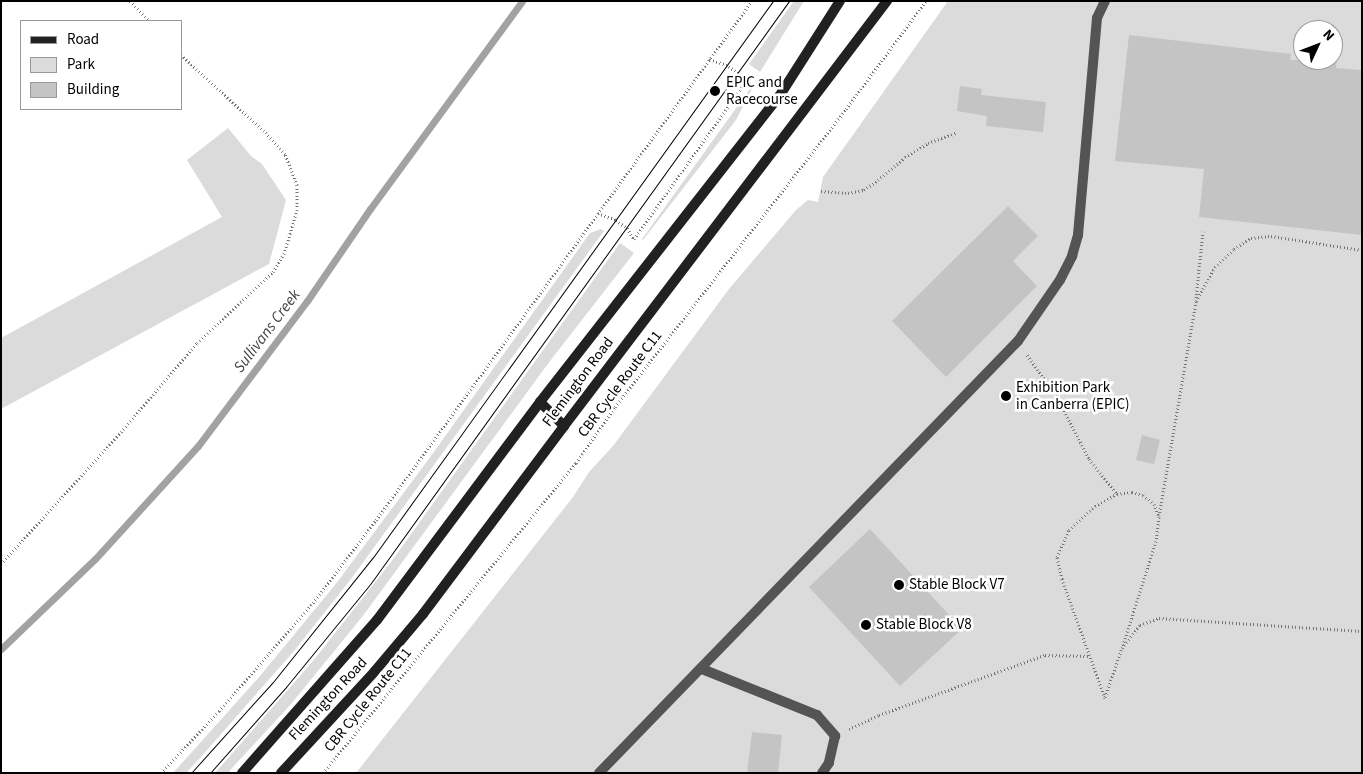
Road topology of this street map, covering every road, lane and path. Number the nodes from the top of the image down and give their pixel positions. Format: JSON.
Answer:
{"nodes":[{"id":1,"x":130,"y":1,"type":"edge"},
{"id":2,"x":752,"y":1,"type":"edge"},
{"id":3,"x":840,"y":1,"type":"edge"},
{"id":4,"x":887,"y":1,"type":"edge"},
{"id":5,"x":926,"y":1,"type":"edge"},
{"id":6,"x":1105,"y":1,"type":"edge"},
{"id":7,"x":148,"y":20,"type":"edge"},
{"id":8,"x":182,"y":56,"type":"edge"},
{"id":9,"x":709,"y":60,"type":"junction"},
{"id":10,"x":956,"y":133,"type":"dead end"},
{"id":11,"x":821,"y":190,"type":"dead end"},
{"id":12,"x":598,"y":213,"type":"junction"},
{"id":13,"x":1203,"y":230,"type":"dead end"},
{"id":14,"x":1362,"y":250,"type":"edge"},
{"id":15,"x":1196,"y":301,"type":"junction"},
{"id":16,"x":1018,"y":341,"type":"junction"},
{"id":17,"x":540,"y":402,"type":"junction"},
{"id":18,"x":564,"y":426,"type":"junction"},
{"id":19,"x":1118,"y":494,"type":"junction"},
{"id":20,"x":1159,"y":517,"type":"junction"},
{"id":21,"x":1,"y":564,"type":"edge"},
{"id":22,"x":1362,"y":631,"type":"edge"},
{"id":23,"x":1122,"y":648,"type":"junction"},
{"id":24,"x":1090,"y":656,"type":"junction"},
{"id":25,"x":702,"y":668,"type":"junction"},
{"id":26,"x":835,"y":736,"type":"junction"},
{"id":27,"x":161,"y":773,"type":"edge"},
{"id":28,"x":242,"y":773,"type":"edge"},
{"id":29,"x":281,"y":773,"type":"edge"},
{"id":30,"x":323,"y":773,"type":"edge"},
{"id":31,"x":599,"y":773,"type":"edge"},
{"id":32,"x":822,"y":773,"type":"edge"}],
"edges":[{"from":1,"to":7,"type":"path"},
{"from":2,"to":9,"type":"path"},
{"from":3,"to":17,"type":"main road","name":"Flemington Road"},
{"from":4,"to":18,"type":"main road","name":"Flemington Road"},
{"from":5,"to":30,"type":"path","name":"CBR Cycle Route C11"},
{"from":6,"to":16,"type":"lane"},
{"from":8,"to":21,"type":"path"},
{"from":9,"to":12,"type":"path"},
{"from":9,"to":12,"type":"path"},
{"from":10,"to":11,"type":"path"},
{"from":12,"to":27,"type":"path"},
{"from":13,"to":15,"type":"path"},
{"from":14,"to":15,"type":"path"},
{"from":15,"to":20,"type":"path"},
{"from":16,"to":19,"type":"path"},
{"from":16,"to":25,"type":"lane"},
{"from":17,"to":18,"type":"main road"},
{"from":17,"to":28,"type":"main road","name":"Flemington Road"},
{"from":18,"to":29,"type":"main road","name":"Flemington Road"},
{"from":19,"to":20,"type":"path"},
{"from":19,"to":24,"type":"path"},
{"from":20,"to":23,"type":"path"},
{"from":22,"to":23,"type":"path"},
{"from":23,"to":24,"type":"path"},
{"from":24,"to":26,"type":"path"},
{"from":25,"to":26,"type":"lane"},
{"from":25,"to":31,"type":"lane"},
{"from":26,"to":32,"type":"lane"}]}
